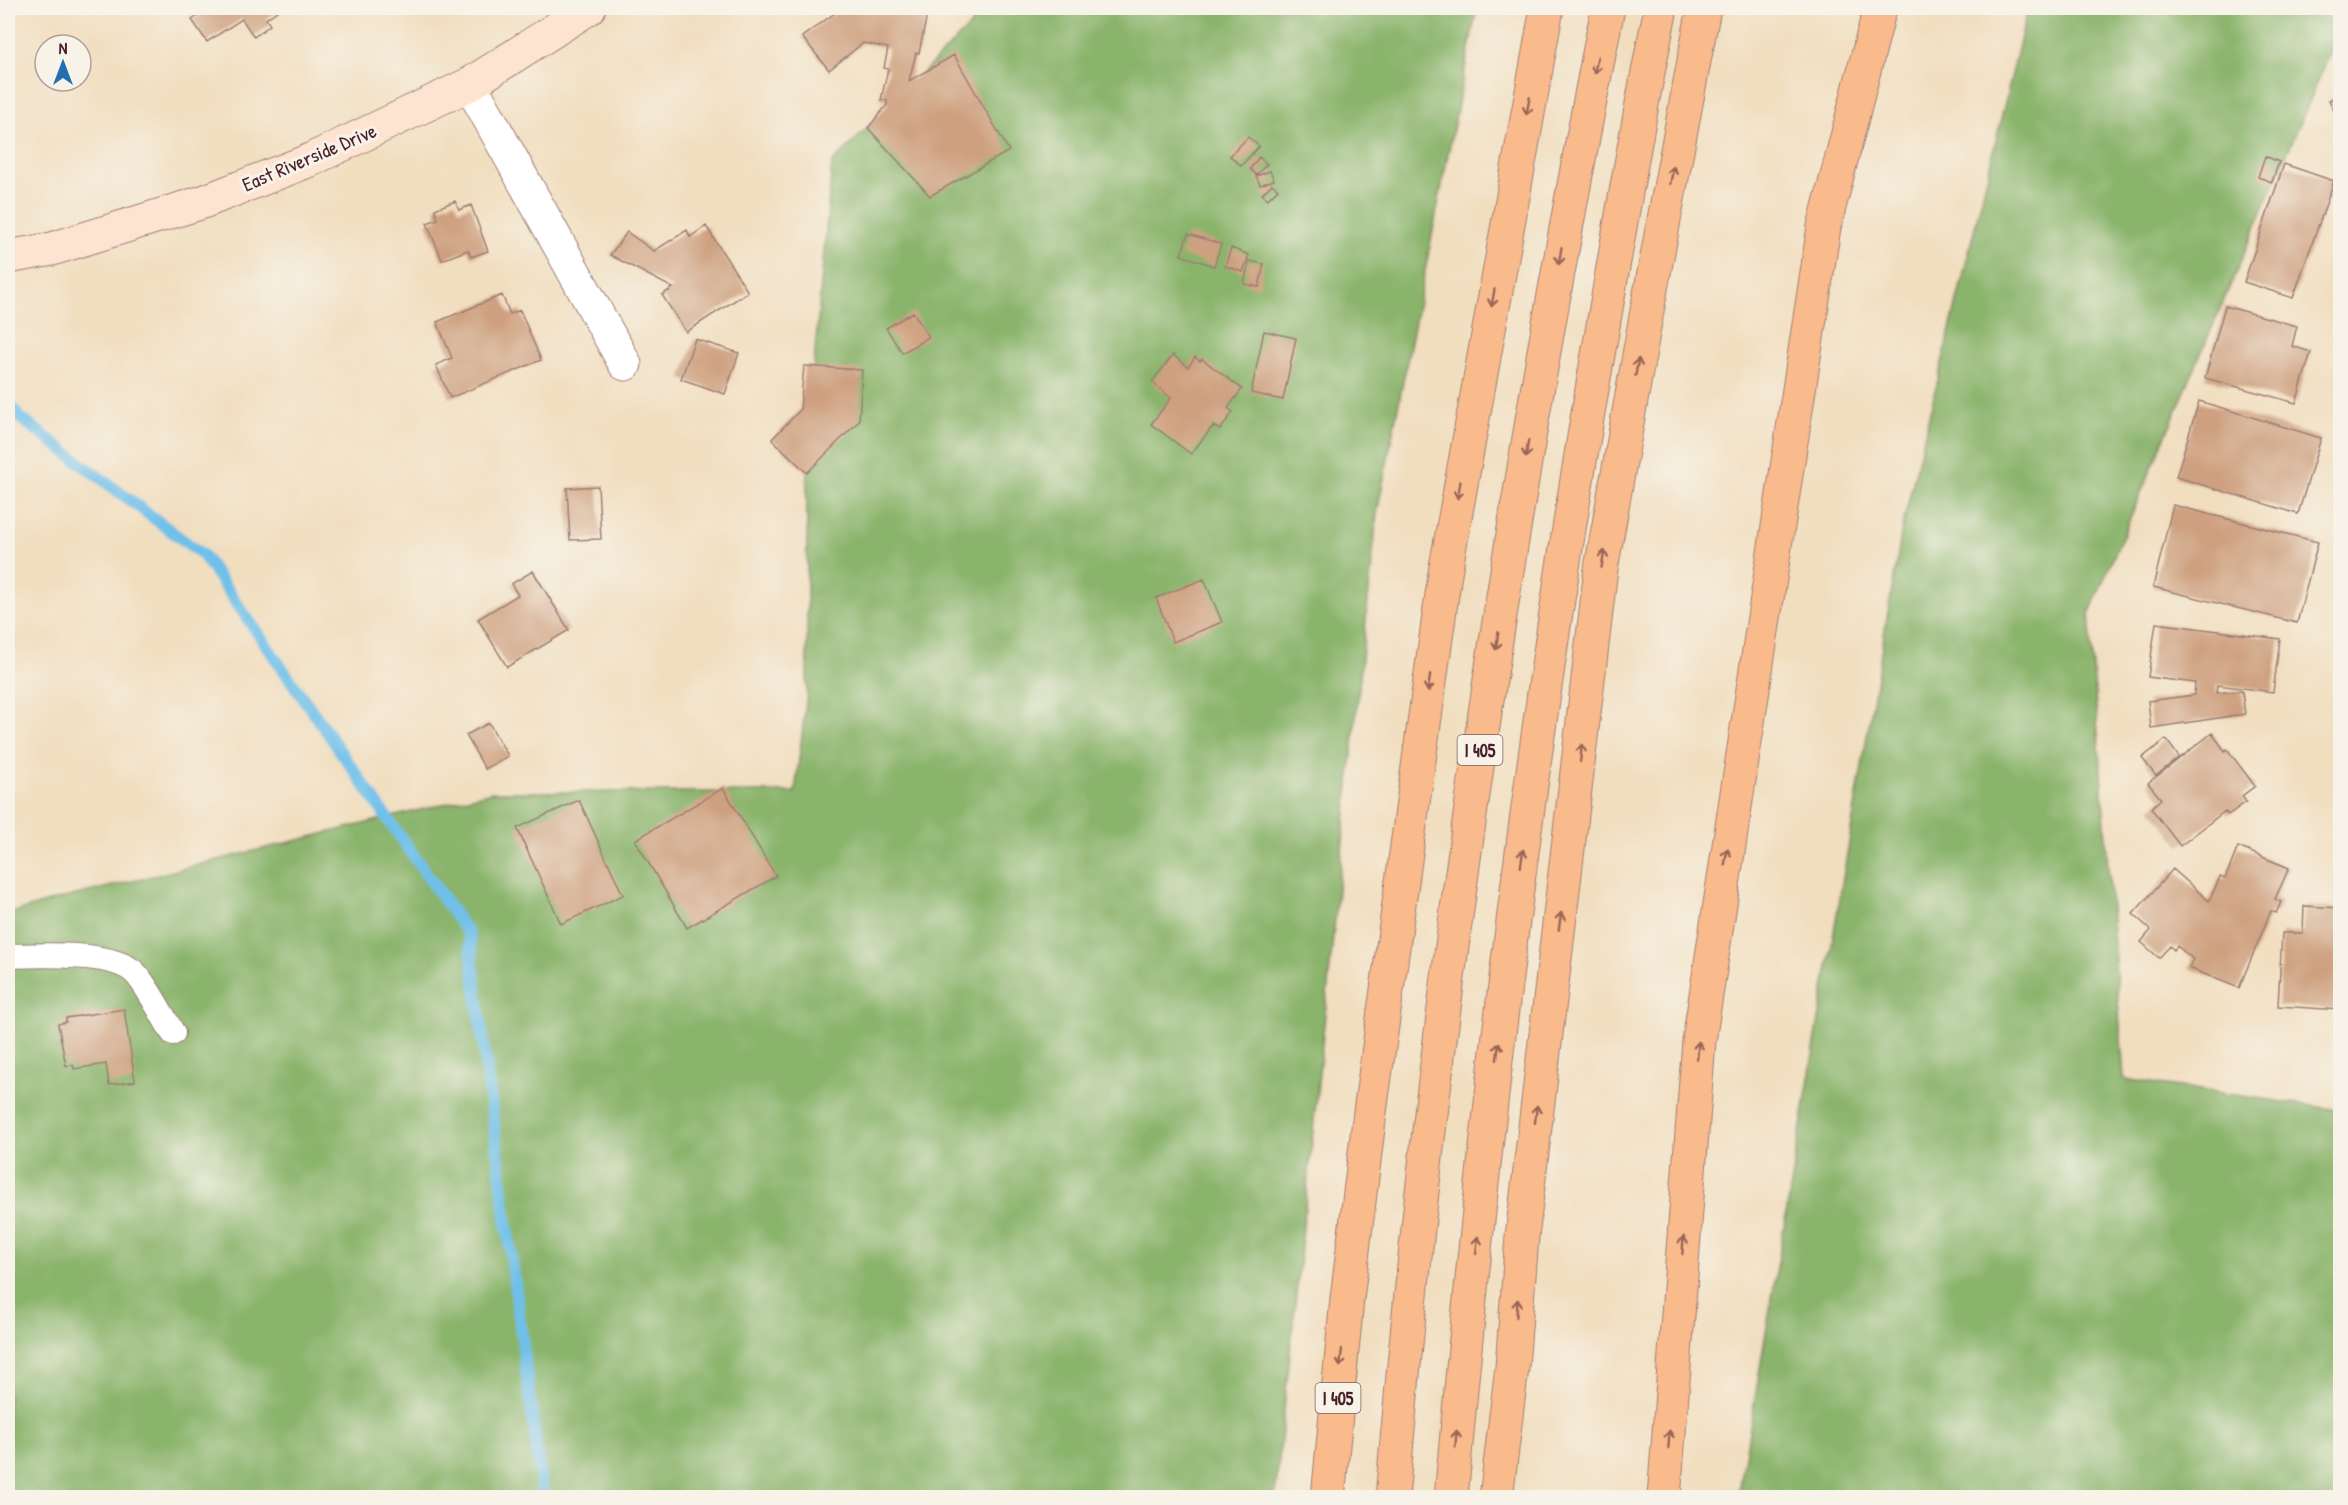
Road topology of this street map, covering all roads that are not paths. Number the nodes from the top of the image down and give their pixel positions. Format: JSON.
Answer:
{"nodes":[{"id":1,"x":589,"y":8,"type":"edge"},
{"id":2,"x":1547,"y":8,"type":"edge"},
{"id":3,"x":1608,"y":8,"type":"edge"},
{"id":4,"x":1661,"y":8,"type":"edge"},
{"id":5,"x":1704,"y":8,"type":"edge"},
{"id":6,"x":1880,"y":8,"type":"edge"},
{"id":7,"x":470,"y":84,"type":"junction"},
{"id":8,"x":8,"y":257,"type":"edge"},
{"id":9,"x":625,"y":364,"type":"dead end"},
{"id":10,"x":8,"y":956,"type":"edge"},
{"id":11,"x":173,"y":1033,"type":"dead end"},
{"id":12,"x":1328,"y":1497,"type":"edge"},
{"id":13,"x":1392,"y":1497,"type":"edge"},
{"id":14,"x":1451,"y":1497,"type":"edge"},
{"id":15,"x":1496,"y":1497,"type":"edge"},
{"id":16,"x":1664,"y":1497,"type":"edge"}],
"edges":[{"from":1,"to":7,"type":"main road","name":"East Riverside Drive"},
{"from":2,"to":12,"type":"highway","number":"I 405","one_way":true},
{"from":3,"to":13,"type":"highway","number":"I 405","one_way":true},
{"from":14,"to":4,"type":"highway","one_way":true},
{"from":15,"to":5,"type":"highway","one_way":true},
{"from":16,"to":6,"type":"highway","one_way":true},
{"from":7,"to":8,"type":"main road","name":"East Riverside Drive"},
{"from":7,"to":9,"type":"street"},
{"from":10,"to":11,"type":"lane"}]}
